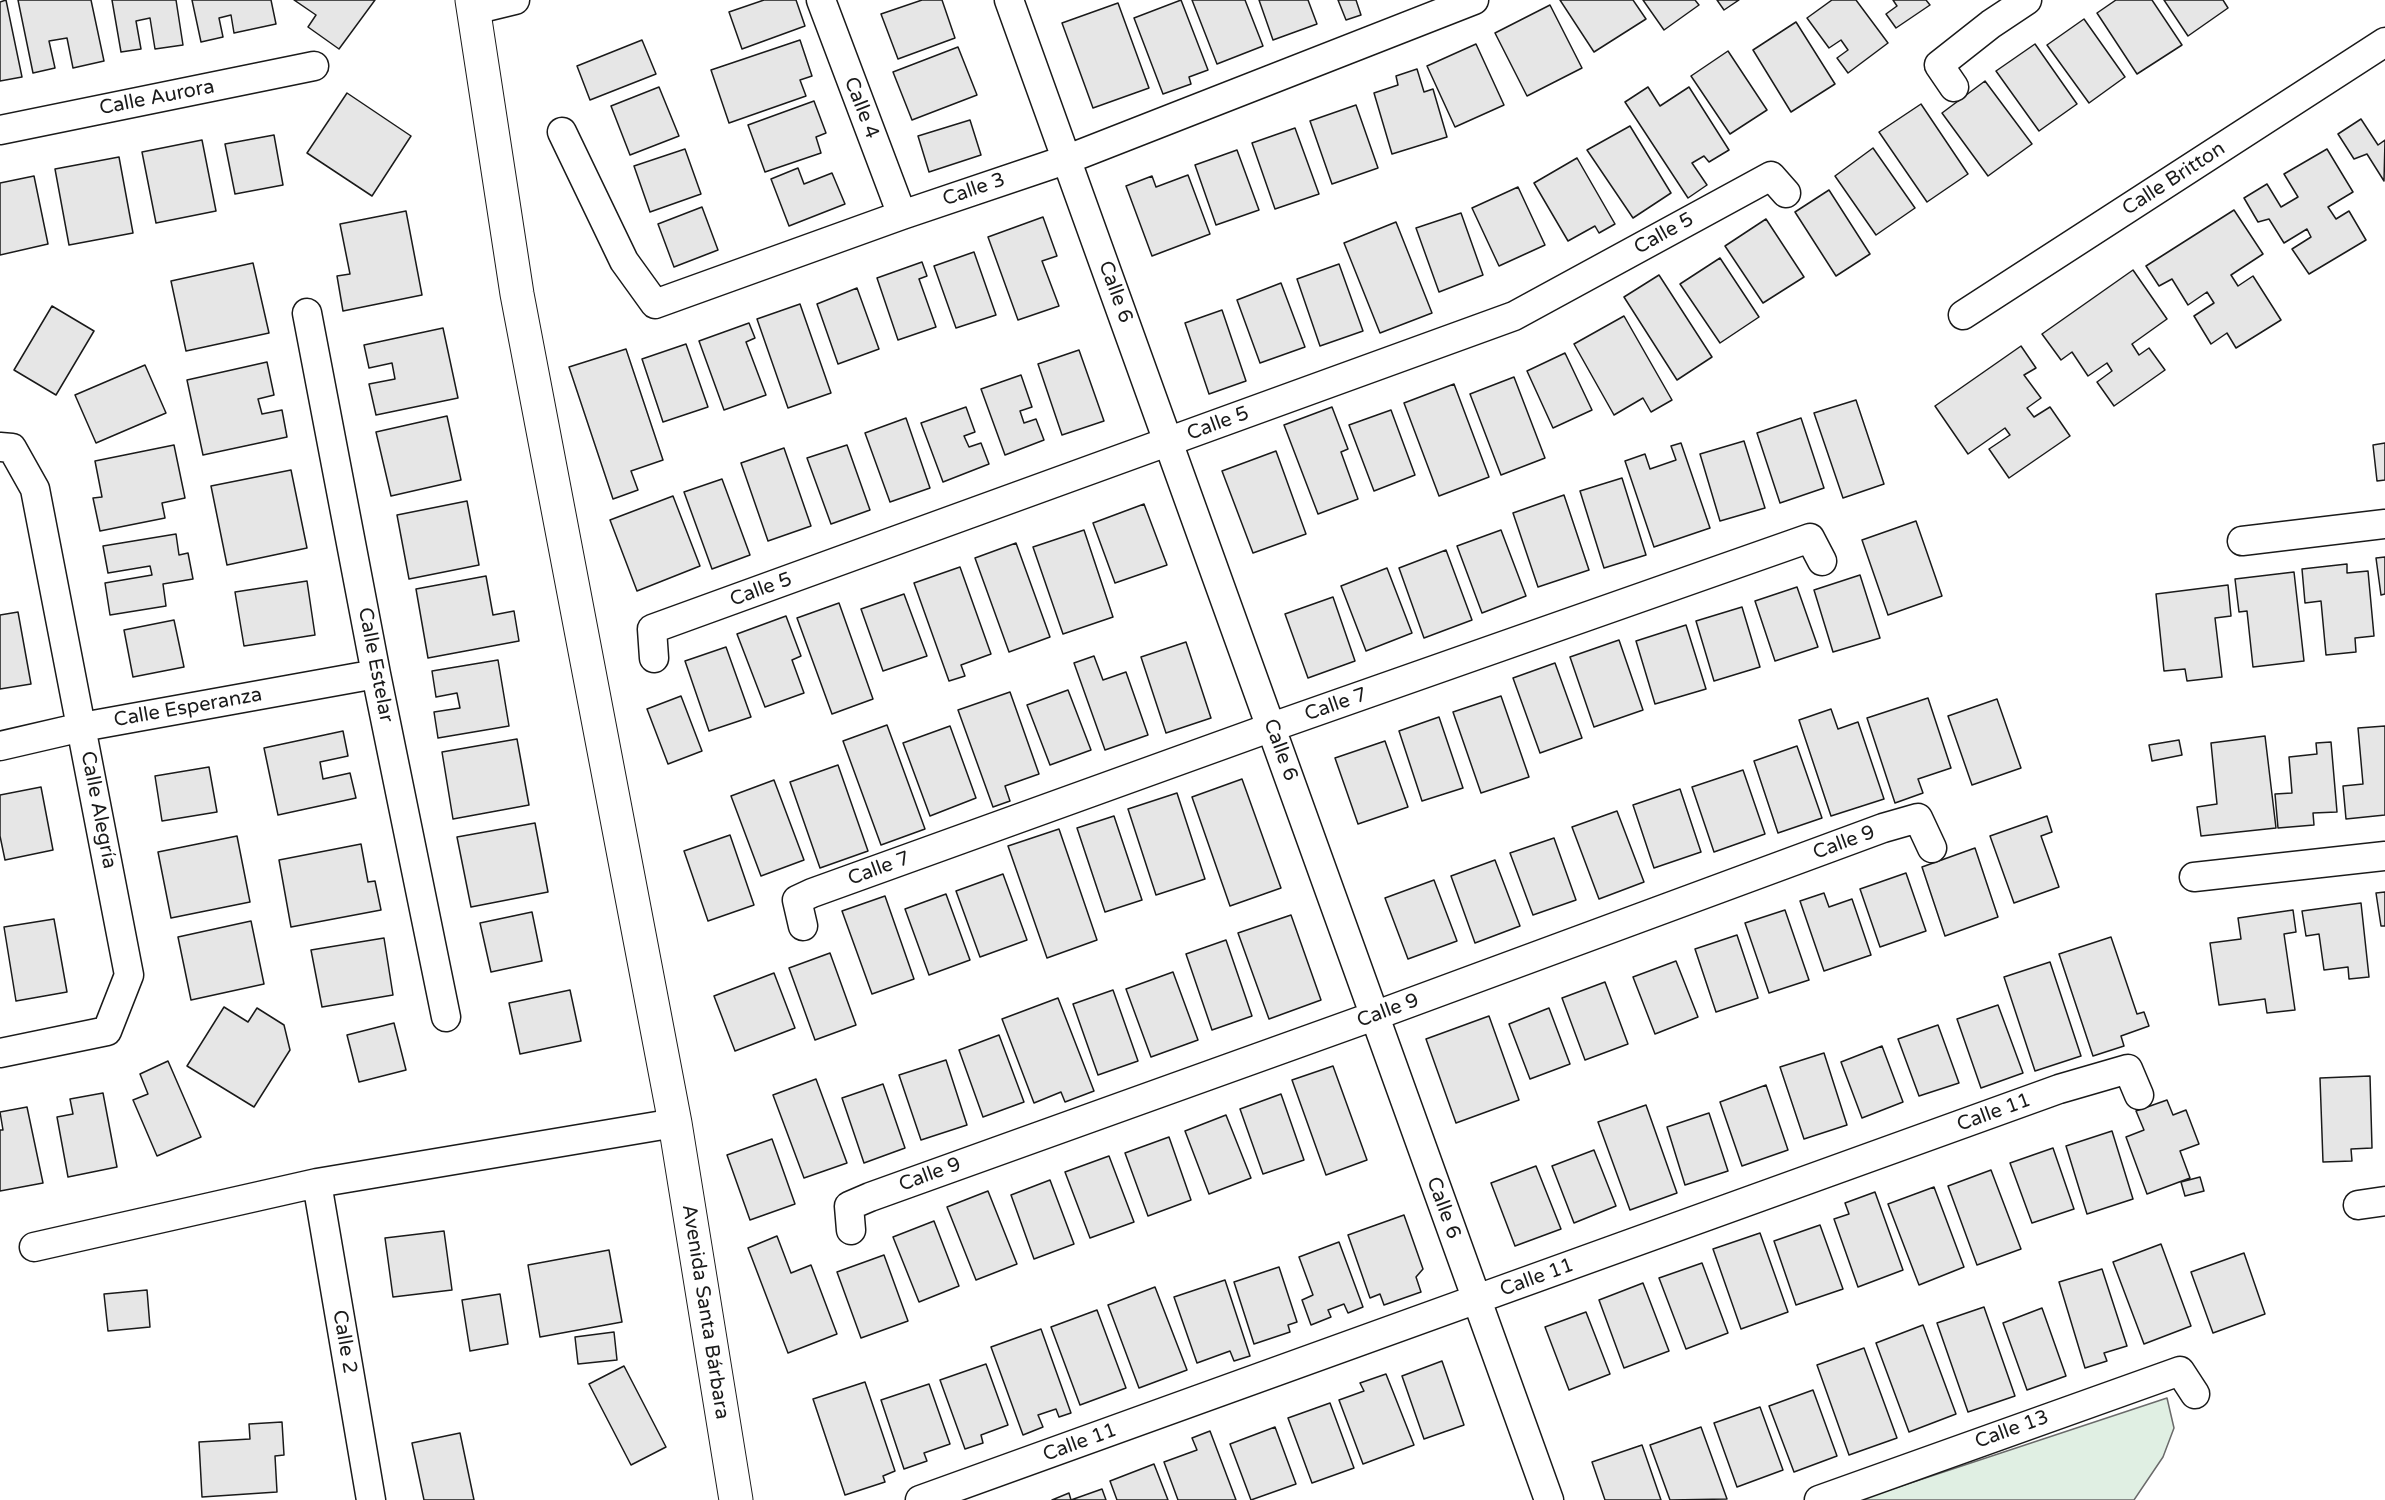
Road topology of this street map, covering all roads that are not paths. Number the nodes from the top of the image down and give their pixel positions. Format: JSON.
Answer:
{"nodes":[{"id":1,"x":515,"y":0,"type":"edge"},
{"id":2,"x":821,"y":0,"type":"edge"},
{"id":3,"x":1009,"y":0,"type":"edge"},
{"id":4,"x":1474,"y":0,"type":"edge"},
{"id":5,"x":2027,"y":0,"type":"edge"},
{"id":6,"x":473,"y":5,"type":"edge"},
{"id":7,"x":2385,"y":42,"type":"edge"},
{"id":8,"x":314,"y":66,"type":"dead end"},
{"id":9,"x":1954,"y":87,"type":"dead end"},
{"id":10,"x":0,"y":129,"type":"edge"},
{"id":11,"x":562,"y":132,"type":"dead end"},
{"id":12,"x":1068,"y":159,"type":"junction"},
{"id":13,"x":1786,"y":193,"type":"dead end"},
{"id":14,"x":902,"y":215,"type":"junction"},
{"id":15,"x":307,"y":313,"type":"dead end"},
{"id":16,"x":1963,"y":315,"type":"dead end"},
{"id":17,"x":1168,"y":442,"type":"junction"},
{"id":18,"x":0,"y":447,"type":"edge"},
{"id":19,"x":2385,"y":524,"type":"edge"},
{"id":20,"x":2242,"y":541,"type":"dead end"},
{"id":21,"x":1822,"y":561,"type":"dead end"},
{"id":22,"x":654,"y":658,"type":"dead end"},
{"id":23,"x":376,"y":674,"type":"junction"},
{"id":24,"x":82,"y":727,"type":"junction"},
{"id":25,"x":1272,"y":727,"type":"junction"},
{"id":26,"x":0,"y":746,"type":"edge"},
{"id":27,"x":1932,"y":848,"type":"dead end"},
{"id":28,"x":2385,"y":856,"type":"edge"},
{"id":29,"x":2194,"y":877,"type":"dead end"},
{"id":30,"x":803,"y":926,"type":"dead end"},
{"id":31,"x":1374,"y":1016,"type":"junction"},
{"id":32,"x":446,"y":1017,"type":"dead end"},
{"id":33,"x":0,"y":1053,"type":"edge"},
{"id":34,"x":2139,"y":1095,"type":"dead end"},
{"id":35,"x":675,"y":1123,"type":"junction"},
{"id":36,"x":317,"y":1184,"type":"junction"},
{"id":37,"x":850,"y":1230,"type":"dead end"},
{"id":38,"x":34,"y":1247,"type":"dead end"},
{"id":39,"x":1477,"y":1300,"type":"junction"},
{"id":40,"x":2195,"y":1394,"type":"dead end"},
{"id":41,"x":371,"y":1500,"type":"edge"},
{"id":42,"x":735,"y":1500,"type":"edge"},
{"id":43,"x":920,"y":1500,"type":"edge"},
{"id":44,"x":1549,"y":1500,"type":"edge"},
{"id":45,"x":1819,"y":1500,"type":"edge"}],
"edges":[{"from":1,"to":6,"type":"street"},
{"from":2,"to":14,"type":"street","name":"Calle 4"},
{"from":3,"to":12,"type":"street","name":"Calle 6"},
{"from":4,"to":12,"type":"street","name":"Calle 3"},
{"from":5,"to":9,"type":"street"},
{"from":6,"to":35,"type":"street","name":"Avenida Santa Bárbara"},
{"from":7,"to":16,"type":"street","name":"Calle Britton"},
{"from":8,"to":10,"type":"street","name":"Calle Aurora"},
{"from":11,"to":14,"type":"street","name":"Calle 3"},
{"from":12,"to":14,"type":"street","name":"Calle 3"},
{"from":12,"to":17,"type":"street","name":"Calle 6"},
{"from":13,"to":17,"type":"street","name":"Calle 5"},
{"from":15,"to":23,"type":"street","name":"Calle Estelar"},
{"from":17,"to":22,"type":"street","name":"Calle 5"},
{"from":17,"to":25,"type":"street","name":"Calle 6"},
{"from":18,"to":24,"type":"street","name":"Calle Alegría"},
{"from":19,"to":20,"type":"street"},
{"from":21,"to":25,"type":"street","name":"Calle 7"},
{"from":23,"to":24,"type":"street","name":"Calle Esperanza"},
{"from":23,"to":32,"type":"street","name":"Calle Estelar"},
{"from":24,"to":26,"type":"street","name":"Calle Esperanza"},
{"from":24,"to":33,"type":"street","name":"Calle Alegría"},
{"from":25,"to":30,"type":"street","name":"Calle 7"},
{"from":25,"to":31,"type":"street","name":"Calle 6"},
{"from":27,"to":31,"type":"street","name":"Calle 9"},
{"from":28,"to":29,"type":"street"},
{"from":31,"to":37,"type":"street","name":"Calle 9"},
{"from":31,"to":39,"type":"street","name":"Calle 6"},
{"from":34,"to":39,"type":"street","name":"Calle 11"},
{"from":35,"to":36,"type":"street"},
{"from":35,"to":42,"type":"street","name":"Avenida Santa Bárbara"},
{"from":36,"to":38,"type":"street"},
{"from":36,"to":41,"type":"street","name":"Calle 2"},
{"from":39,"to":43,"type":"street","name":"Calle 11"},
{"from":39,"to":44,"type":"street","name":"Calle 6"},
{"from":40,"to":45,"type":"street","name":"Calle 13"}]}
